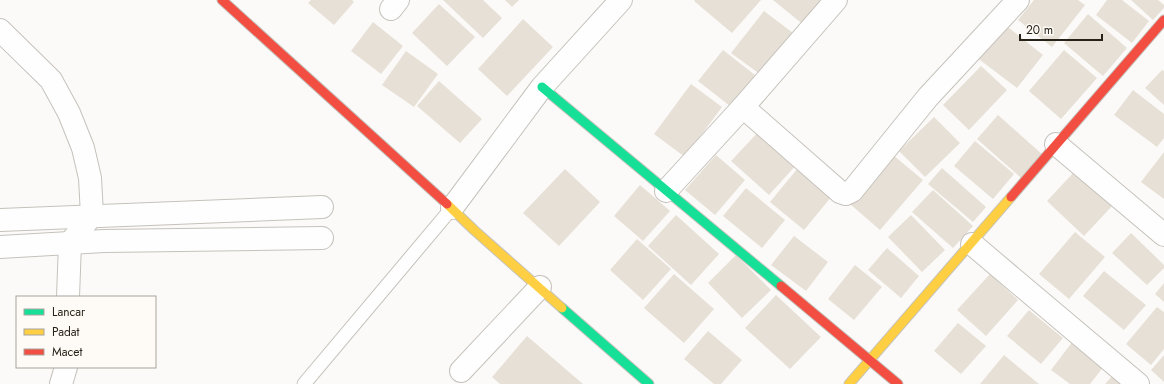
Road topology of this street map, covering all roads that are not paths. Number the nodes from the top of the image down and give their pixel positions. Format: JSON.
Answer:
{"nodes":[{"id":1,"x":222,"y":0,"type":"edge"},
{"id":2,"x":622,"y":0,"type":"edge"},
{"id":3,"x":836,"y":0,"type":"edge"},
{"id":4,"x":1018,"y":0,"type":"edge"},
{"id":5,"x":1164,"y":20,"type":"edge"},
{"id":6,"x":5,"y":40,"type":"edge"},
{"id":7,"x":542,"y":87,"type":"junction"},
{"id":8,"x":743,"y":107,"type":"junction"},
{"id":9,"x":1056,"y":144,"type":"junction"},
{"id":10,"x":666,"y":191,"type":"junction"},
{"id":11,"x":322,"y":207,"type":"dead end"},
{"id":12,"x":452,"y":208,"type":"junction"},
{"id":13,"x":92,"y":215,"type":"junction"},
{"id":14,"x":0,"y":220,"type":"edge"},
{"id":15,"x":1161,"y":227,"type":"edge"},
{"id":16,"x":322,"y":238,"type":"dead end"},
{"id":17,"x":70,"y":243,"type":"junction"},
{"id":18,"x":972,"y":244,"type":"junction"},
{"id":19,"x":0,"y":247,"type":"edge"},
{"id":20,"x":540,"y":287,"type":"junction"},
{"id":21,"x":68,"y":296,"type":"edge"},
{"id":22,"x":870,"y":360,"type":"junction"},
{"id":23,"x":66,"y":368,"type":"edge"},
{"id":24,"x":461,"y":371,"type":"dead end"},
{"id":25,"x":61,"y":384,"type":"edge"},
{"id":26,"x":304,"y":384,"type":"edge"},
{"id":27,"x":649,"y":384,"type":"edge"},
{"id":28,"x":849,"y":384,"type":"edge"},
{"id":29,"x":898,"y":384,"type":"edge"},
{"id":30,"x":1138,"y":384,"type":"edge"}],
"edges":[{"from":1,"to":12,"type":"street"},
{"from":2,"to":7,"type":"street"},
{"from":3,"to":8,"type":"street"},
{"from":4,"to":8,"type":"street"},
{"from":5,"to":9,"type":"street"},
{"from":6,"to":13,"type":"street"},
{"from":7,"to":10,"type":"street"},
{"from":7,"to":12,"type":"street"},
{"from":8,"to":10,"type":"street"},
{"from":9,"to":15,"type":"street"},
{"from":9,"to":18,"type":"street"},
{"from":10,"to":22,"type":"street"},
{"from":11,"to":13,"type":"street"},
{"from":12,"to":20,"type":"street"},
{"from":12,"to":26,"type":"lane"},
{"from":13,"to":14,"type":"street"},
{"from":13,"to":17,"type":"street"},
{"from":16,"to":17,"type":"street"},
{"from":17,"to":19,"type":"street"},
{"from":17,"to":21,"type":"street"},
{"from":18,"to":22,"type":"street"},
{"from":18,"to":30,"type":"street"},
{"from":20,"to":24,"type":"street"},
{"from":20,"to":27,"type":"street"},
{"from":22,"to":28,"type":"street"},
{"from":22,"to":29,"type":"street"},
{"from":23,"to":25,"type":"street"}]}
